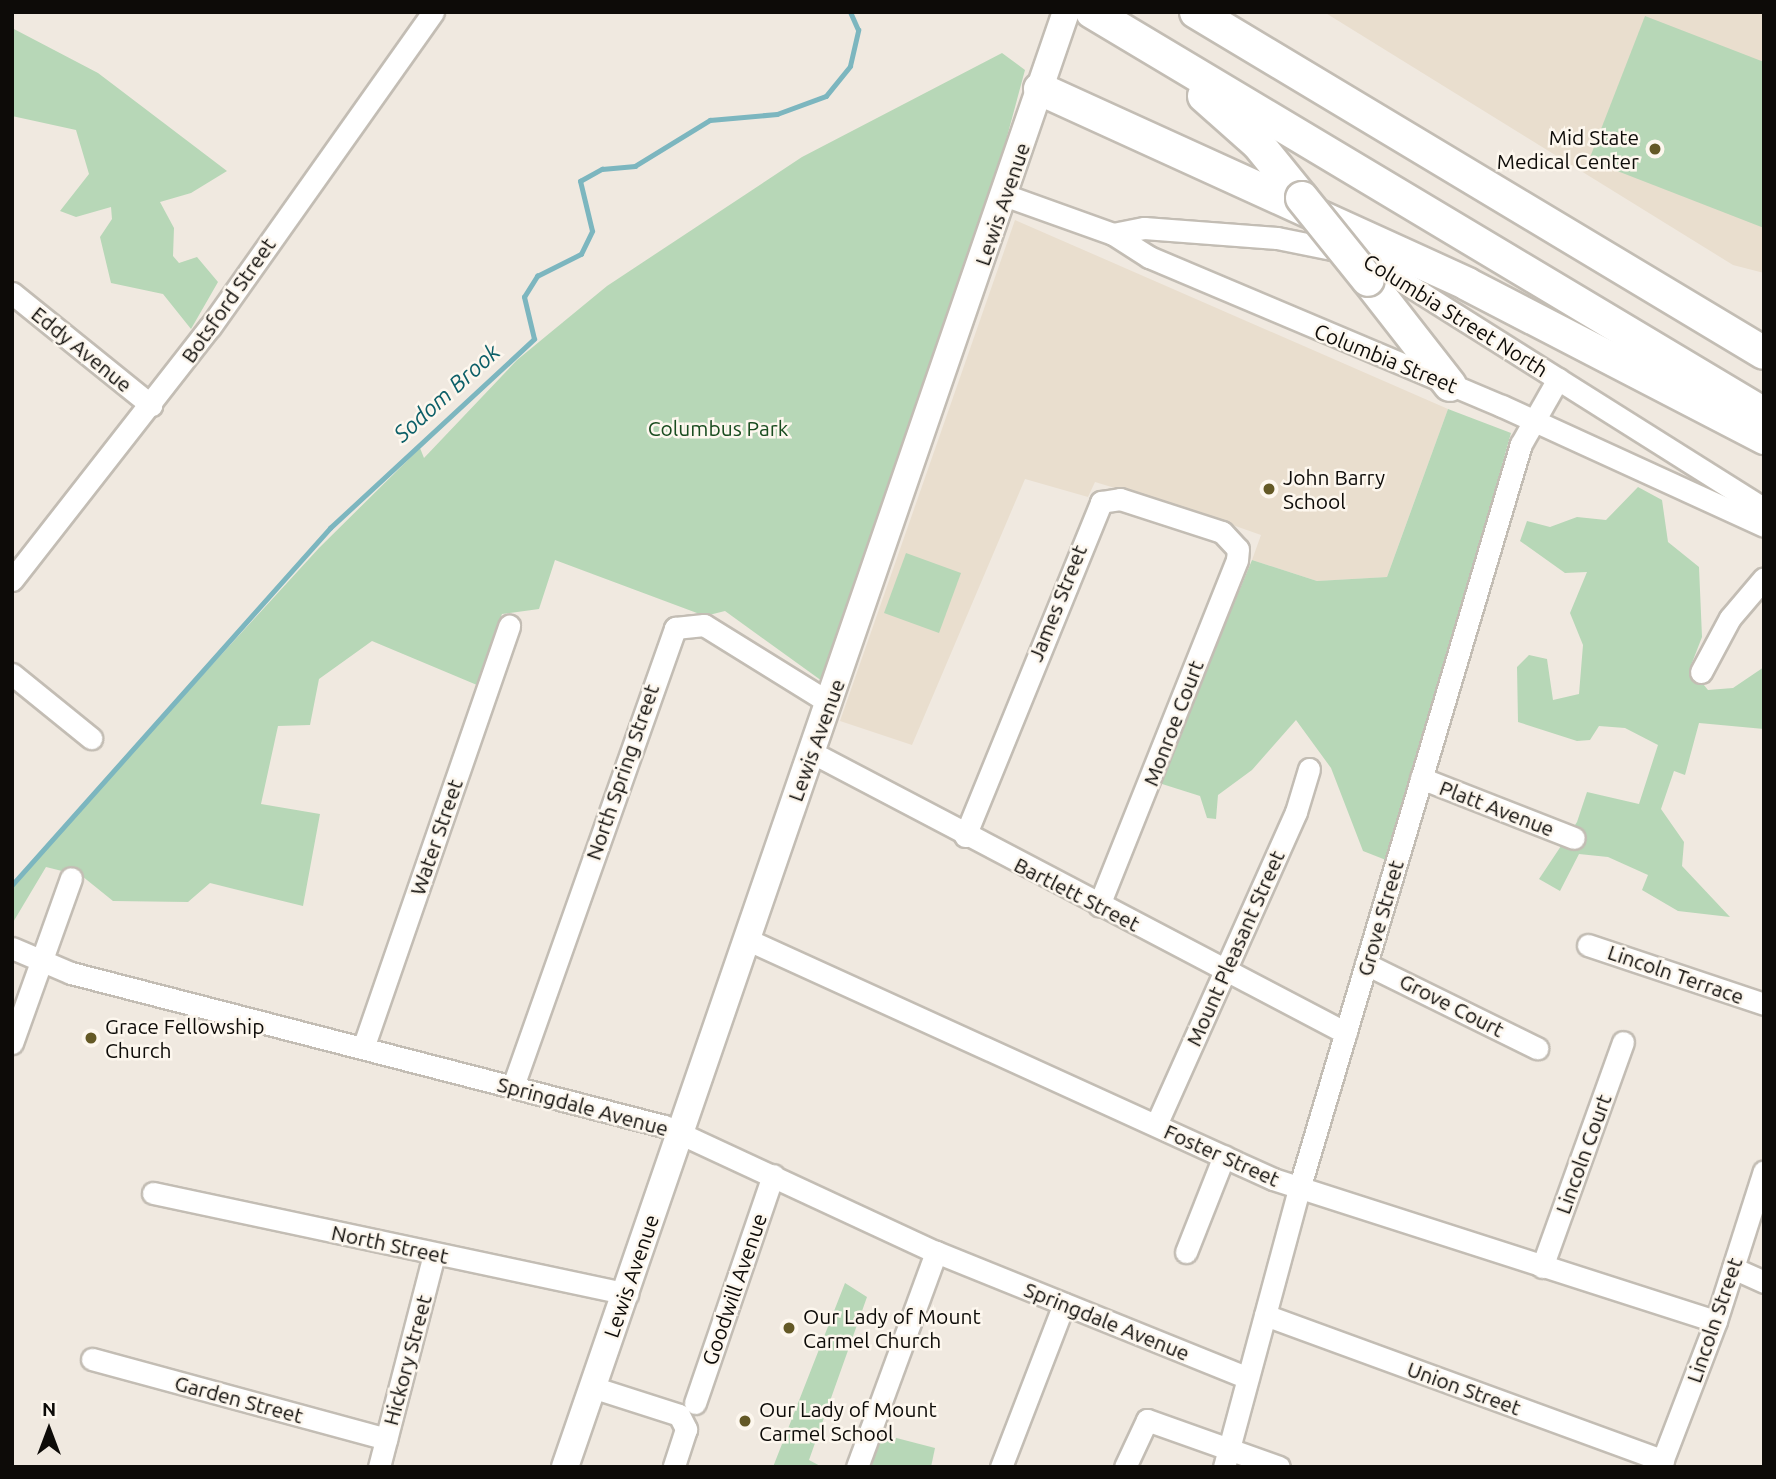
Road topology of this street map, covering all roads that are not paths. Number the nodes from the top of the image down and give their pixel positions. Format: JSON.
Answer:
{"nodes":[{"id":1,"x":433,"y":12,"type":"edge"},
{"id":2,"x":1066,"y":12,"type":"edge"},
{"id":3,"x":1092,"y":12,"type":"edge"},
{"id":4,"x":1196,"y":12,"type":"edge"},
{"id":5,"x":1132,"y":39,"type":"junction"},
{"id":6,"x":1040,"y":89,"type":"junction"},
{"id":7,"x":1007,"y":196,"type":"junction"},
{"id":8,"x":1113,"y":234,"type":"junction"},
{"id":9,"x":12,"y":293,"type":"edge"},
{"id":10,"x":1764,"y":353,"type":"edge"},
{"id":11,"x":1558,"y":379,"type":"junction"},
{"id":12,"x":1450,"y":385,"type":"junction"},
{"id":13,"x":151,"y":405,"type":"junction"},
{"id":14,"x":1764,"y":414,"type":"edge"},
{"id":15,"x":1531,"y":419,"type":"junction"},
{"id":16,"x":1764,"y":438,"type":"edge"},
{"id":17,"x":1764,"y":509,"type":"edge"},
{"id":18,"x":1764,"y":526,"type":"edge"},
{"id":19,"x":1233,"y":540,"type":"joint"},
{"id":20,"x":1764,"y":578,"type":"edge"},
{"id":21,"x":12,"y":580,"type":"edge"},
{"id":22,"x":509,"y":626,"type":"dead end"},
{"id":23,"x":1701,"y":672,"type":"dead end"},
{"id":24,"x":12,"y":674,"type":"edge"},
{"id":25,"x":830,"y":703,"type":"junction"},
{"id":26,"x":91,"y":738,"type":"dead end"},
{"id":27,"x":811,"y":752,"type":"junction"},
{"id":28,"x":1309,"y":769,"type":"dead end"},
{"id":29,"x":1421,"y":778,"type":"junction"},
{"id":30,"x":965,"y":836,"type":"junction"},
{"id":31,"x":1574,"y":838,"type":"dead end"},
{"id":32,"x":71,"y":878,"type":"dead end"},
{"id":33,"x":1099,"y":905,"type":"junction"},
{"id":34,"x":746,"y":939,"type":"junction"},
{"id":35,"x":1588,"y":945,"type":"dead end"},
{"id":36,"x":12,"y":948,"type":"edge"},
{"id":37,"x":41,"y":963,"type":"junction"},
{"id":38,"x":1366,"y":964,"type":"junction"},
{"id":39,"x":1225,"y":970,"type":"junction"},
{"id":40,"x":1764,"y":1004,"type":"edge"},
{"id":41,"x":1346,"y":1032,"type":"junction"},
{"id":42,"x":1623,"y":1042,"type":"dead end"},
{"id":43,"x":12,"y":1043,"type":"edge"},
{"id":44,"x":363,"y":1048,"type":"junction"},
{"id":45,"x":1538,"y":1048,"type":"dead end"},
{"id":46,"x":513,"y":1086,"type":"junction"},
{"id":47,"x":1156,"y":1125,"type":"junction"},
{"id":48,"x":681,"y":1133,"type":"junction"},
{"id":49,"x":1224,"y":1156,"type":"junction"},
{"id":50,"x":1764,"y":1171,"type":"edge"},
{"id":51,"x":774,"y":1175,"type":"junction"},
{"id":52,"x":1299,"y":1189,"type":"junction"},
{"id":53,"x":153,"y":1193,"type":"dead end"},
{"id":54,"x":936,"y":1252,"type":"junction"},
{"id":55,"x":1186,"y":1252,"type":"dead end"},
{"id":56,"x":434,"y":1254,"type":"junction"},
{"id":57,"x":1542,"y":1267,"type":"junction"},
{"id":58,"x":1733,"y":1268,"type":"junction"},
{"id":59,"x":1764,"y":1282,"type":"edge"},
{"id":60,"x":627,"y":1294,"type":"junction"},
{"id":61,"x":1064,"y":1304,"type":"junction"},
{"id":62,"x":1265,"y":1315,"type":"junction"},
{"id":63,"x":1717,"y":1321,"type":"junction"},
{"id":64,"x":92,"y":1359,"type":"dead end"},
{"id":65,"x":1248,"y":1378,"type":"junction"},
{"id":66,"x":592,"y":1387,"type":"junction"},
{"id":67,"x":695,"y":1404,"type":"dead end"},
{"id":68,"x":386,"y":1439,"type":"junction"},
{"id":69,"x":1227,"y":1457,"type":"edge"},
{"id":70,"x":1661,"y":1464,"type":"edge"},
{"id":71,"x":379,"y":1467,"type":"edge"},
{"id":72,"x":565,"y":1467,"type":"edge"},
{"id":73,"x":674,"y":1467,"type":"edge"},
{"id":74,"x":858,"y":1467,"type":"edge"},
{"id":75,"x":1002,"y":1467,"type":"edge"},
{"id":76,"x":1125,"y":1467,"type":"edge"},
{"id":77,"x":1279,"y":1467,"type":"edge"}],
"edges":[{"from":1,"to":13,"type":"street","name":"Botsford Street"},
{"from":2,"to":6,"type":"main road","name":"Lewis Avenue"},
{"from":3,"to":5,"type":"highway"},
{"from":4,"to":10,"type":"highway"},
{"from":5,"to":12,"type":"highway","bridge":true},
{"from":5,"to":14,"type":"highway"},
{"from":6,"to":7,"type":"main road","name":"Lewis Avenue"},
{"from":6,"to":16,"type":"highway"},
{"from":7,"to":8,"type":"street","name":"Columbia Street"},
{"from":7,"to":25,"type":"main road","name":"Lewis Avenue"},
{"from":8,"to":11,"type":"street","name":"Columbia Street North"},
{"from":8,"to":12,"type":"street","name":"Columbia Street"},
{"from":9,"to":13,"type":"street","name":"Eddy Avenue"},
{"from":11,"to":15,"type":"street","name":"Grove Street"},
{"from":11,"to":17,"type":"street","name":"Columbia Street North"},
{"from":12,"to":15,"type":"street","name":"Columbia Street"},
{"from":13,"to":21,"type":"street","name":"Botsford Street"},
{"from":15,"to":18,"type":"street","name":"Columbia Street"},
{"from":15,"to":29,"type":"street","name":"Grove Street"},
{"from":19,"to":30,"type":"street","name":"James Street"},
{"from":19,"to":33,"type":"street","name":"Monroe Court"},
{"from":20,"to":23,"type":"street"},
{"from":22,"to":44,"type":"street","name":"Water Street"},
{"from":24,"to":26,"type":"street"},
{"from":25,"to":27,"type":"main road","name":"Lewis Avenue"},
{"from":25,"to":46,"type":"street","name":"North Spring Street"},
{"from":27,"to":30,"type":"street","name":"Bartlett Street"},
{"from":27,"to":34,"type":"main road","name":"Lewis Avenue"},
{"from":28,"to":39,"type":"street","name":"Mount Pleasant Street"},
{"from":29,"to":31,"type":"street","name":"Platt Avenue"},
{"from":29,"to":38,"type":"street","name":"Grove Street"},
{"from":30,"to":33,"type":"street","name":"Bartlett Street"},
{"from":32,"to":37,"type":"street"},
{"from":33,"to":39,"type":"street","name":"Bartlett Street"},
{"from":34,"to":47,"type":"street","name":"Foster Street"},
{"from":34,"to":48,"type":"main road","name":"Lewis Avenue"},
{"from":35,"to":40,"type":"street","name":"Lincoln Terrace"},
{"from":36,"to":37,"type":"street","name":"Springdale Avenue"},
{"from":37,"to":43,"type":"street"},
{"from":37,"to":44,"type":"street","name":"Springdale Avenue"},
{"from":38,"to":41,"type":"street","name":"Grove Street"},
{"from":38,"to":45,"type":"street","name":"Grove Court"},
{"from":39,"to":41,"type":"street","name":"Bartlett Street"},
{"from":39,"to":47,"type":"street","name":"Mount Pleasant Street"},
{"from":41,"to":52,"type":"street","name":"Grove Street"},
{"from":42,"to":57,"type":"street","name":"Lincoln Court"},
{"from":44,"to":46,"type":"street","name":"Springdale Avenue"},
{"from":46,"to":48,"type":"street","name":"Springdale Avenue"},
{"from":47,"to":49,"type":"street","name":"Foster Street"},
{"from":48,"to":51,"type":"street","name":"Springdale Avenue"},
{"from":48,"to":60,"type":"main road","name":"Lewis Avenue"},
{"from":49,"to":52,"type":"street","name":"Foster Street"},
{"from":49,"to":55,"type":"street"},
{"from":50,"to":58,"type":"street","name":"Lincoln Street"},
{"from":51,"to":54,"type":"street","name":"Springdale Avenue"},
{"from":51,"to":67,"type":"street","name":"Goodwill Avenue"},
{"from":52,"to":57,"type":"street","name":"Foster Street"},
{"from":52,"to":62,"type":"street","name":"Grove Street"},
{"from":53,"to":56,"type":"street","name":"North Street"},
{"from":54,"to":61,"type":"street","name":"Springdale Avenue"},
{"from":54,"to":74,"type":"street"},
{"from":56,"to":60,"type":"street","name":"North Street"},
{"from":56,"to":68,"type":"street","name":"Hickory Street"},
{"from":57,"to":63,"type":"street","name":"Foster Street"},
{"from":58,"to":59,"type":"street"},
{"from":58,"to":63,"type":"street","name":"Lincoln Street"},
{"from":60,"to":66,"type":"main road","name":"Lewis Avenue"},
{"from":61,"to":65,"type":"street","name":"Springdale Avenue"},
{"from":61,"to":75,"type":"street"},
{"from":62,"to":65,"type":"street","name":"Grove Street"},
{"from":62,"to":70,"type":"street","name":"Union Street"},
{"from":63,"to":70,"type":"street","name":"Lincoln Street"},
{"from":64,"to":68,"type":"street","name":"Garden Street"},
{"from":65,"to":69,"type":"street","name":"Grove Street"},
{"from":66,"to":72,"type":"main road","name":"Lewis Avenue"},
{"from":66,"to":73,"type":"street"},
{"from":68,"to":71,"type":"street","name":"Hickory Street"},
{"from":69,"to":76,"type":"street"},
{"from":69,"to":77,"type":"street"}]}
